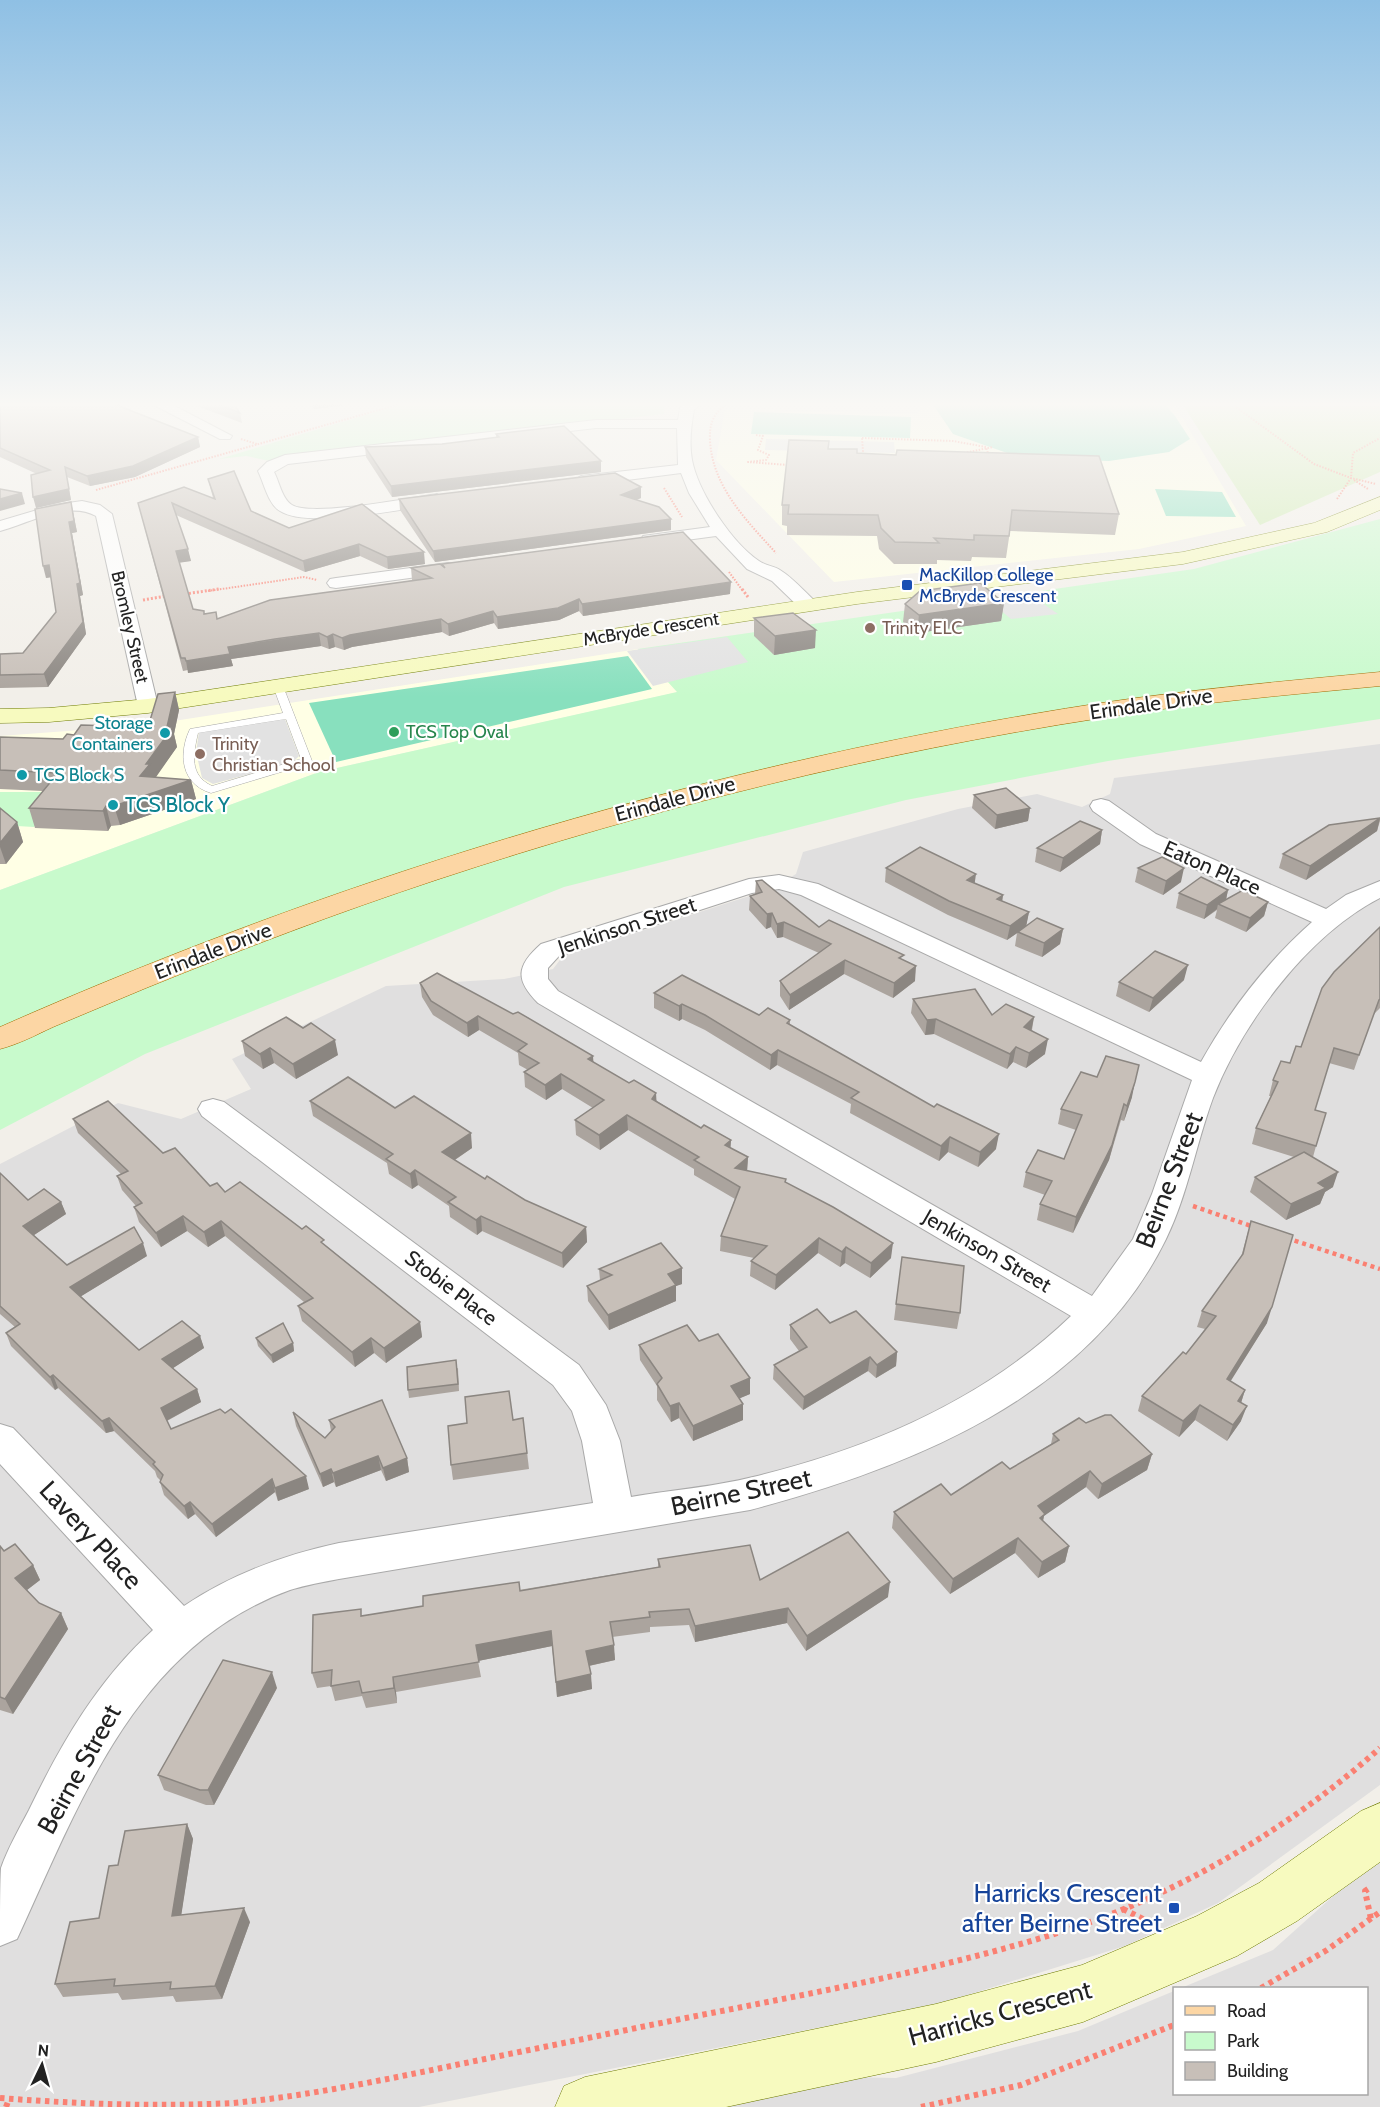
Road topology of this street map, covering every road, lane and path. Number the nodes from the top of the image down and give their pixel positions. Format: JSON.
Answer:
{"nodes":[{"id":1,"x":280,"y":500,"type":"edge"},
{"id":2,"x":427,"y":500,"type":"edge"},
{"id":3,"x":702,"y":500,"type":"edge"},
{"id":4,"x":734,"y":500,"type":"edge"},
{"id":5,"x":1372,"y":502,"type":"edge"},
{"id":6,"x":0,"y":526,"type":"edge"},
{"id":7,"x":721,"y":530,"type":"junction"},
{"id":8,"x":630,"y":543,"type":"edge"},
{"id":9,"x":781,"y":559,"type":"dead end"},
{"id":10,"x":465,"y":566,"type":"edge"},
{"id":11,"x":755,"y":566,"type":"junction"},
{"id":12,"x":336,"y":583,"type":"joint"},
{"id":13,"x":180,"y":594,"type":"edge"},
{"id":14,"x":169,"y":596,"type":"edge"},
{"id":15,"x":124,"y":602,"type":"junction"},
{"id":16,"x":808,"y":605,"type":"junction"},
{"id":17,"x":784,"y":609,"type":"junction"},
{"id":18,"x":1380,"y":680,"type":"edge"},
{"id":19,"x":281,"y":695,"type":"junction"},
{"id":20,"x":148,"y":706,"type":"junction"},
{"id":21,"x":289,"y":715,"type":"junction"},
{"id":22,"x":0,"y":716,"type":"edge"},
{"id":23,"x":276,"y":717,"type":"junction"},
{"id":24,"x":1101,"y":806,"type":"dead end"},
{"id":25,"x":1380,"y":888,"type":"edge"},
{"id":26,"x":1329,"y":920,"type":"junction"},
{"id":27,"x":0,"y":1039,"type":"edge"},
{"id":28,"x":1208,"y":1076,"type":"junction"},
{"id":29,"x":213,"y":1109,"type":"dead end"},
{"id":30,"x":1165,"y":1198,"type":"junction"},
{"id":31,"x":1256,"y":1227,"type":"edge"},
{"id":32,"x":1278,"y":1235,"type":"edge"},
{"id":33,"x":1380,"y":1269,"type":"edge"},
{"id":34,"x":1096,"y":1314,"type":"junction"},
{"id":35,"x":0,"y":1439,"type":"edge"},
{"id":36,"x":615,"y":1517,"type":"junction"},
{"id":37,"x":182,"y":1632,"type":"junction"},
{"id":38,"x":1380,"y":1748,"type":"edge"},
{"id":39,"x":1380,"y":1830,"type":"edge"},
{"id":40,"x":1373,"y":1886,"type":"dead end"},
{"id":41,"x":1123,"y":1908,"type":"junction"},
{"id":42,"x":1380,"y":1912,"type":"edge"},
{"id":43,"x":1156,"y":1918,"type":"dead end"},
{"id":44,"x":1371,"y":1919,"type":"junction"},
{"id":45,"x":0,"y":1922,"type":"edge"},
{"id":46,"x":1264,"y":1987,"type":"edge"},
{"id":47,"x":1173,"y":2025,"type":"edge"},
{"id":48,"x":0,"y":2098,"type":"edge"},
{"id":49,"x":679,"y":2098,"type":"edge"},
{"id":50,"x":9,"y":2099,"type":"junction"},
{"id":51,"x":6,"y":2107,"type":"edge"},
{"id":52,"x":585,"y":2107,"type":"edge"},
{"id":53,"x":921,"y":2107,"type":"edge"}],
"edges":[{"from":1,"to":2,"type":"street"},
{"from":3,"to":7,"type":"street"},
{"from":4,"to":9,"type":"path"},
{"from":5,"to":16,"type":"street","name":"McBryde Crescent"},
{"from":6,"to":15,"type":"street","name":"Bromley Street"},
{"from":7,"to":8,"type":"street"},
{"from":7,"to":11,"type":"street"},
{"from":10,"to":12,"type":"street"},
{"from":11,"to":16,"type":"street"},
{"from":11,"to":17,"type":"street"},
{"from":12,"to":13,"type":"path"},
{"from":14,"to":15,"type":"path"},
{"from":15,"to":20,"type":"street","name":"Bromley Street"},
{"from":16,"to":17,"type":"street","name":"McBryde Crescent"},
{"from":17,"to":19,"type":"street","name":"McBryde Crescent"},
{"from":18,"to":27,"type":"main road","name":"Erindale Drive"},
{"from":19,"to":20,"type":"street","name":"McBryde Crescent"},
{"from":19,"to":21,"type":"lane"},
{"from":19,"to":23,"type":"lane"},
{"from":20,"to":22,"type":"street","name":"McBryde Crescent"},
{"from":21,"to":23,"type":"lane"},
{"from":21,"to":23,"type":"lane"},
{"from":24,"to":26,"type":"street","name":"Eaton Place"},
{"from":25,"to":26,"type":"street","name":"Beirne Street"},
{"from":26,"to":28,"type":"street","name":"Beirne Street"},
{"from":28,"to":30,"type":"street","name":"Beirne Street"},
{"from":28,"to":34,"type":"street","name":"Jenkinson Street"},
{"from":29,"to":36,"type":"street","name":"Stobie Place"},
{"from":30,"to":31,"type":"path"},
{"from":30,"to":34,"type":"street","name":"Beirne Street"},
{"from":32,"to":33,"type":"path"},
{"from":34,"to":36,"type":"street","name":"Beirne Street"},
{"from":35,"to":37,"type":"street","name":"Lavery Place"},
{"from":36,"to":37,"type":"street","name":"Beirne Street"},
{"from":37,"to":45,"type":"street","name":"Beirne Street"},
{"from":38,"to":41,"type":"path"},
{"from":39,"to":49,"type":"street","name":"Harricks Crescent"},
{"from":40,"to":44,"type":"path"},
{"from":41,"to":43,"type":"path"},
{"from":41,"to":50,"type":"path"},
{"from":42,"to":44,"type":"path"},
{"from":44,"to":46,"type":"path"},
{"from":47,"to":53,"type":"path"},
{"from":48,"to":50,"type":"path"},
{"from":49,"to":52,"type":"street","name":"Harricks Crescent"},
{"from":50,"to":51,"type":"path"}]}
